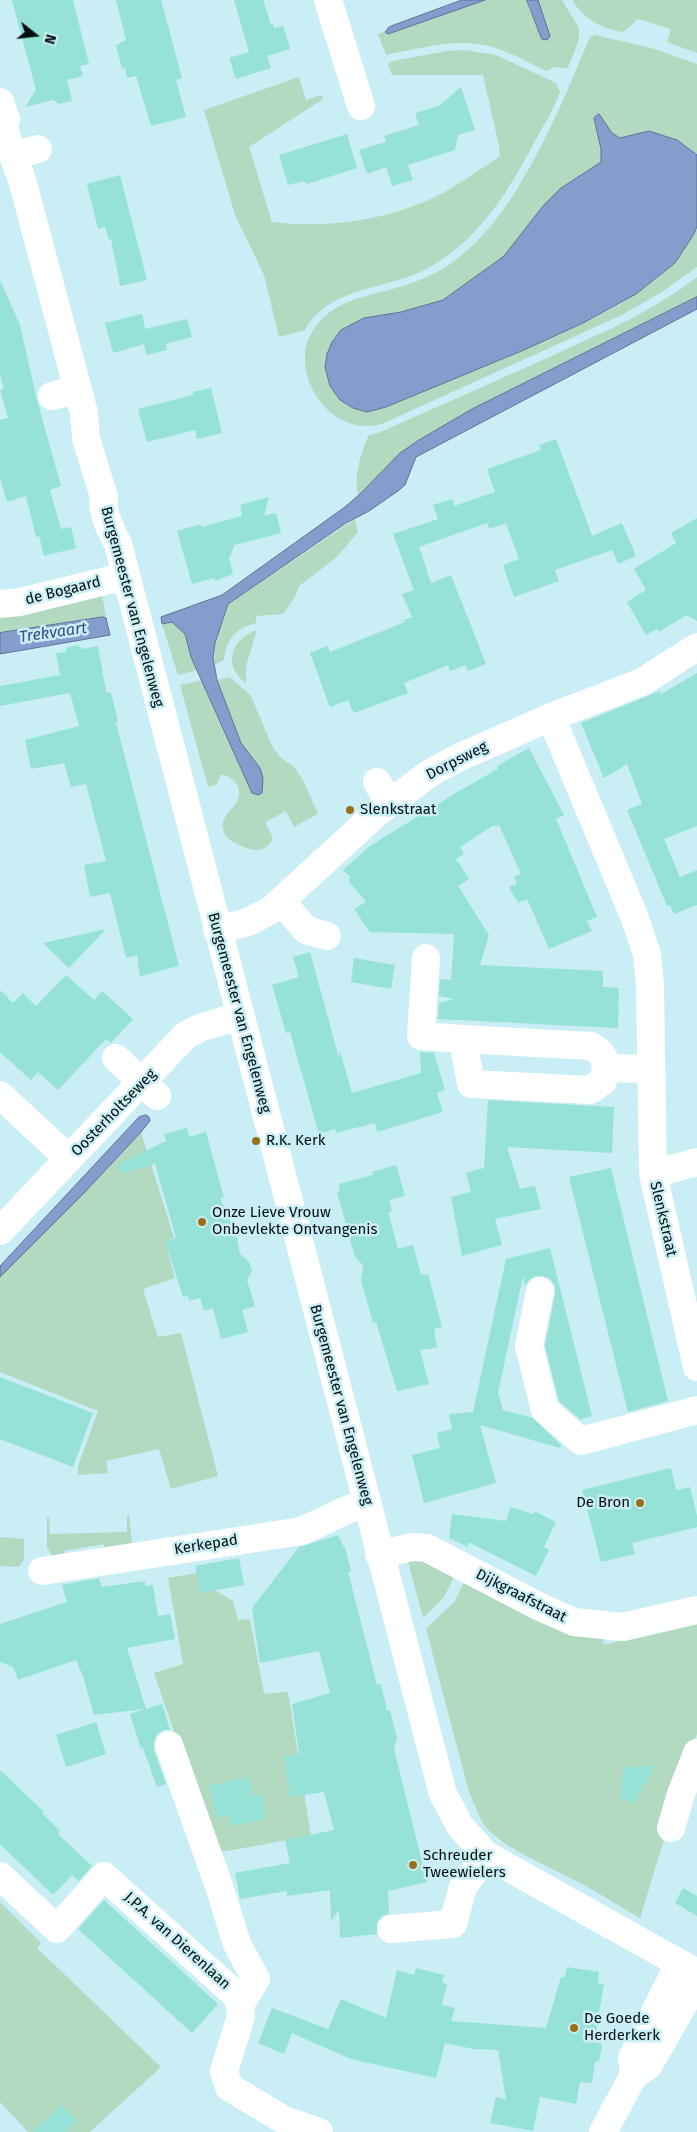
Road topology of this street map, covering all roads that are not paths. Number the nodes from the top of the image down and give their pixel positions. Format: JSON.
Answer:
{"nodes":[{"id":1,"x":328,"y":0,"type":"edge"},
{"id":2,"x":0,"y":102,"type":"edge"},
{"id":3,"x":361,"y":106,"type":"dead end"},
{"id":4,"x":137,"y":590,"type":"junction"},
{"id":5,"x":0,"y":604,"type":"edge"},
{"id":6,"x":697,"y":647,"type":"edge"},
{"id":7,"x":551,"y":717,"type":"junction"},
{"id":8,"x":281,"y":901,"type":"junction"},
{"id":9,"x":217,"y":930,"type":"junction"},
{"id":10,"x":327,"y":936,"type":"dead end"},
{"id":11,"x":426,"y":958,"type":"dead end"},
{"id":12,"x":240,"y":1016,"type":"junction"},
{"id":13,"x":463,"y":1040,"type":"junction"},
{"id":14,"x":116,"y":1058,"type":"dead end"},
{"id":15,"x":606,"y":1068,"type":"junction"},
{"id":16,"x":651,"y":1069,"type":"junction"},
{"id":17,"x":150,"y":1090,"type":"junction"},
{"id":18,"x":0,"y":1095,"type":"edge"},
{"id":19,"x":69,"y":1160,"type":"junction"},
{"id":20,"x":697,"y":1162,"type":"edge"},
{"id":21,"x":652,"y":1174,"type":"junction"},
{"id":22,"x":0,"y":1231,"type":"edge"},
{"id":23,"x":540,"y":1291,"type":"dead end"},
{"id":24,"x":697,"y":1367,"type":"edge"},
{"id":25,"x":697,"y":1410,"type":"edge"},
{"id":26,"x":366,"y":1504,"type":"junction"},
{"id":27,"x":380,"y":1554,"type":"junction"},
{"id":28,"x":42,"y":1571,"type":"dead end"},
{"id":29,"x":697,"y":1610,"type":"edge"},
{"id":30,"x":169,"y":1745,"type":"dead end"},
{"id":31,"x":697,"y":1753,"type":"edge"},
{"id":32,"x":671,"y":1828,"type":"dead end"},
{"id":33,"x":486,"y":1854,"type":"junction"},
{"id":34,"x":0,"y":1876,"type":"edge"},
{"id":35,"x":391,"y":1929,"type":"dead end"},
{"id":36,"x":691,"y":1973,"type":"edge"},
{"id":37,"x":240,"y":2005,"type":"junction"},
{"id":38,"x":319,"y":2132,"type":"edge"},
{"id":39,"x":603,"y":2132,"type":"edge"}],
"edges":[{"from":1,"to":3,"type":"street"},
{"from":2,"to":4,"type":"street","name":"Burgemeester van Engelenweg"},
{"from":4,"to":5,"type":"street","name":"de Bogaard"},
{"from":4,"to":9,"type":"street","name":"Burgemeester van Engelenweg"},
{"from":6,"to":7,"type":"street","name":"Dorpsweg"},
{"from":7,"to":8,"type":"street","name":"Dorpsweg"},
{"from":7,"to":16,"type":"street","name":"Slenkstraat"},
{"from":8,"to":9,"type":"street","name":"Dorpsweg"},
{"from":8,"to":10,"type":"street"},
{"from":9,"to":12,"type":"street","name":"Burgemeester van Engelenweg"},
{"from":11,"to":13,"type":"street"},
{"from":12,"to":17,"type":"street","name":"Oosterholtseweg"},
{"from":12,"to":26,"type":"street","name":"Burgemeester van Engelenweg"},
{"from":13,"to":15,"type":"street"},
{"from":13,"to":15,"type":"street"},
{"from":14,"to":17,"type":"street"},
{"from":15,"to":16,"type":"street"},
{"from":16,"to":21,"type":"street","name":"Slenkstraat"},
{"from":17,"to":19,"type":"street","name":"Oosterholtseweg"},
{"from":18,"to":19,"type":"street"},
{"from":19,"to":22,"type":"street","name":"Oosterholtseweg"},
{"from":20,"to":21,"type":"street"},
{"from":21,"to":24,"type":"street","name":"Slenkstraat"},
{"from":23,"to":25,"type":"street"},
{"from":26,"to":27,"type":"street","name":"Burgemeester van Engelenweg"},
{"from":26,"to":28,"type":"street","name":"Kerkepad"},
{"from":27,"to":29,"type":"street","name":"Dijkgraafstraat"},
{"from":27,"to":33,"type":"street","name":"Burgemeester van Engelenweg"},
{"from":30,"to":37,"type":"street"},
{"from":31,"to":32,"type":"street"},
{"from":33,"to":35,"type":"street"},
{"from":33,"to":36,"type":"street","name":"Burgemeester van Engelenweg"},
{"from":34,"to":37,"type":"street","name":"J.P.A. van Dierenlaan"},
{"from":36,"to":39,"type":"street"},
{"from":37,"to":38,"type":"street","name":"J.P.A. van Dierenlaan"}]}
